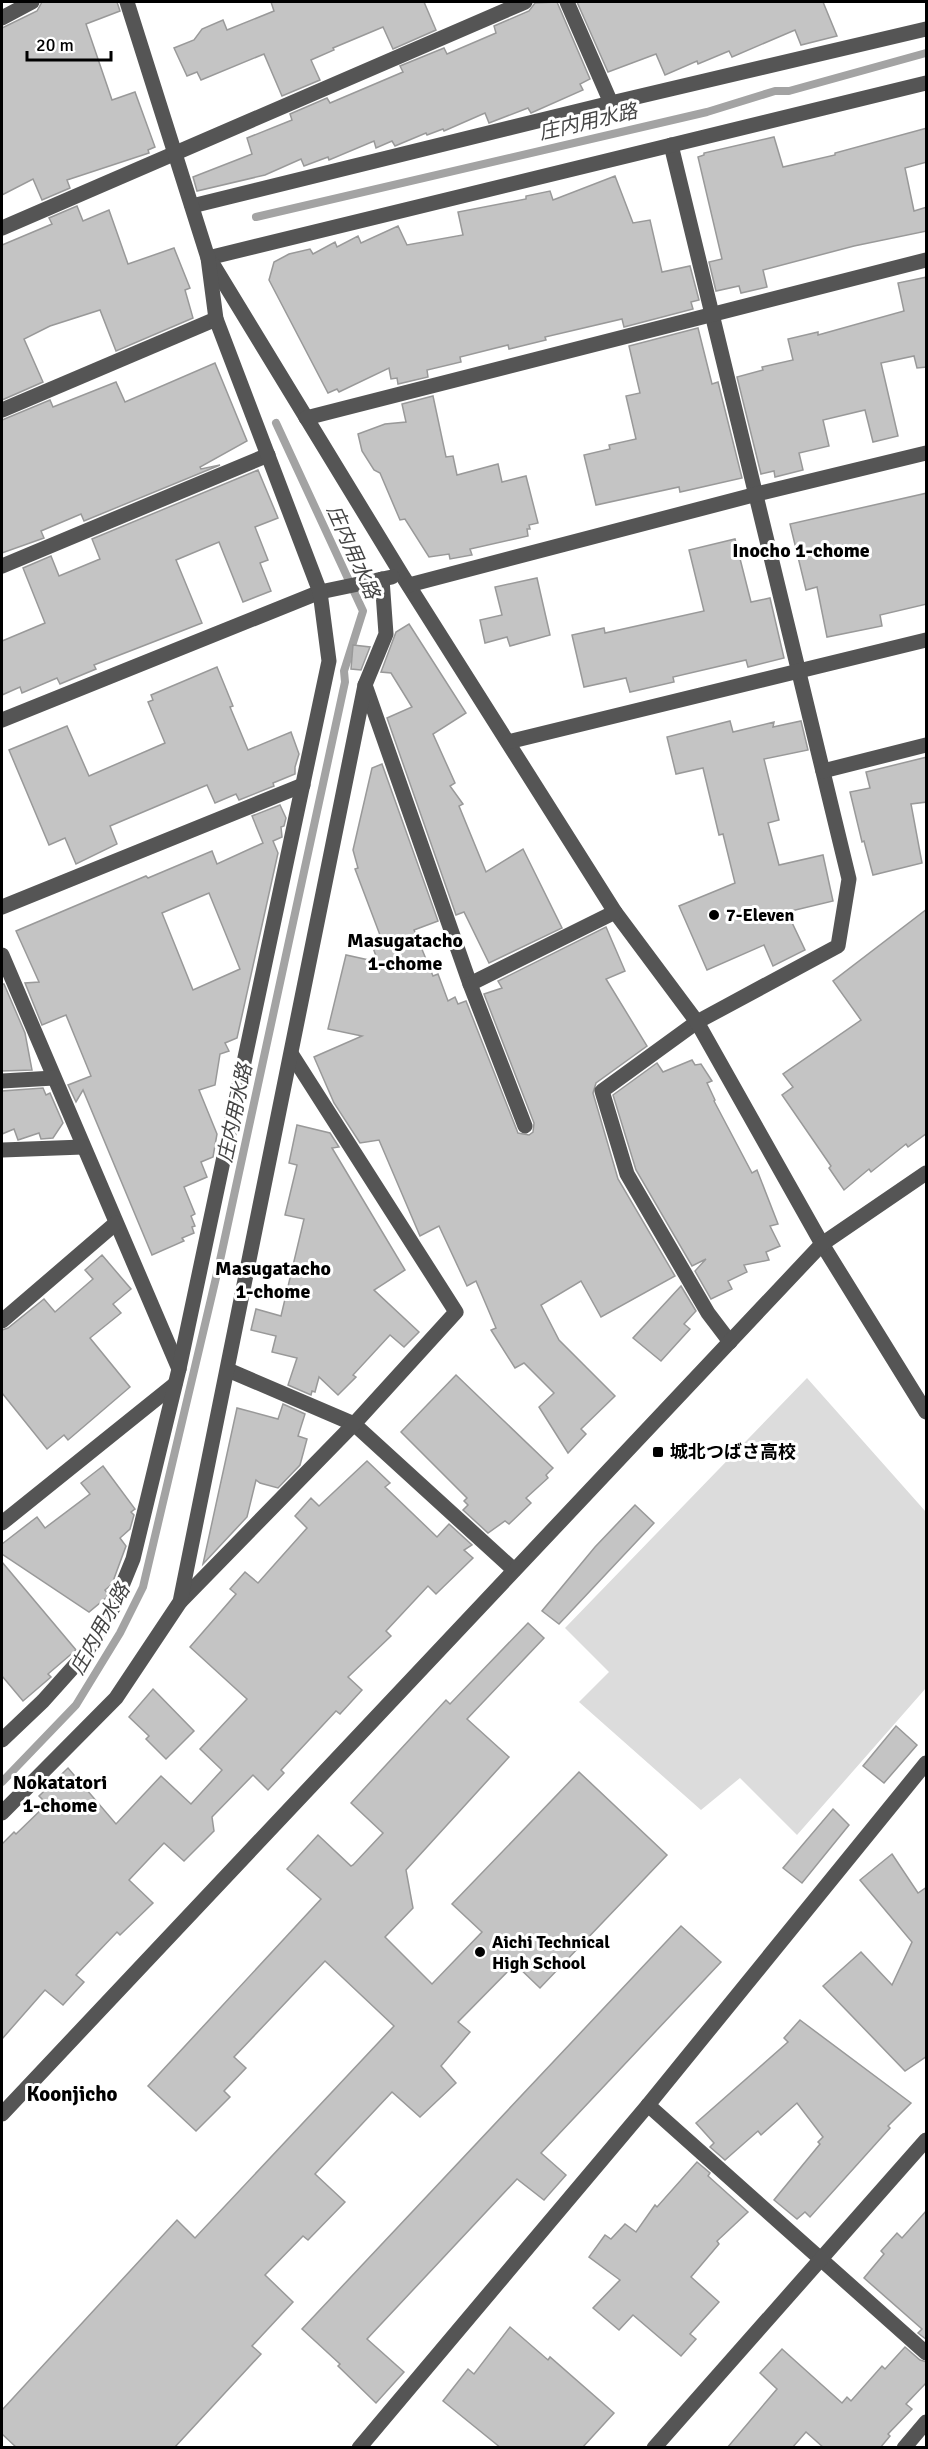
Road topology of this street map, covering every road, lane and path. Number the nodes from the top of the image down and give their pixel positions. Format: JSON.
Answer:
{"nodes":[{"id":1,"x":32,"y":2,"type":"edge"},
{"id":2,"x":127,"y":2,"type":"edge"},
{"id":3,"x":525,"y":2,"type":"edge"},
{"id":4,"x":567,"y":2,"type":"edge"},
{"id":5,"x":2,"y":18,"type":"edge"},
{"id":6,"x":927,"y":29,"type":"edge"},
{"id":7,"x":927,"y":83,"type":"edge"},
{"id":8,"x":611,"y":103,"type":"junction"},
{"id":9,"x":671,"y":145,"type":"junction"},
{"id":10,"x":174,"y":152,"type":"junction"},
{"id":11,"x":192,"y":206,"type":"junction"},
{"id":12,"x":2,"y":228,"type":"edge"},
{"id":13,"x":208,"y":258,"type":"junction"},
{"id":14,"x":927,"y":260,"type":"edge"},
{"id":15,"x":713,"y":314,"type":"junction"},
{"id":16,"x":216,"y":319,"type":"junction"},
{"id":17,"x":2,"y":410,"type":"edge"},
{"id":18,"x":306,"y":418,"type":"junction"},
{"id":19,"x":927,"y":453,"type":"edge"},
{"id":20,"x":268,"y":455,"type":"junction"},
{"id":21,"x":757,"y":494,"type":"junction"},
{"id":22,"x":2,"y":566,"type":"edge"},
{"id":23,"x":378,"y":580,"type":"junction"},
{"id":24,"x":405,"y":580,"type":"junction"},
{"id":25,"x":320,"y":592,"type":"junction"},
{"id":26,"x":927,"y":640,"type":"edge"},
{"id":27,"x":800,"y":671,"type":"junction"},
{"id":28,"x":365,"y":685,"type":"junction"},
{"id":29,"x":2,"y":720,"type":"edge"},
{"id":30,"x":508,"y":742,"type":"junction"},
{"id":31,"x":927,"y":745,"type":"edge"},
{"id":32,"x":823,"y":771,"type":"junction"},
{"id":33,"x":303,"y":785,"type":"junction"},
{"id":34,"x":2,"y":907,"type":"edge"},
{"id":35,"x":615,"y":912,"type":"junction"},
{"id":36,"x":2,"y":955,"type":"edge"},
{"id":37,"x":470,"y":984,"type":"junction"},
{"id":38,"x":698,"y":1022,"type":"junction"},
{"id":39,"x":291,"y":1055,"type":"junction"},
{"id":40,"x":54,"y":1078,"type":"junction"},
{"id":41,"x":2,"y":1081,"type":"edge"},
{"id":42,"x":525,"y":1126,"type":"dead end"},
{"id":43,"x":83,"y":1147,"type":"junction"},
{"id":44,"x":2,"y":1150,"type":"edge"},
{"id":45,"x":927,"y":1173,"type":"edge"},
{"id":46,"x":116,"y":1223,"type":"junction"},
{"id":47,"x":822,"y":1245,"type":"junction"},
{"id":48,"x":2,"y":1321,"type":"edge"},
{"id":49,"x":730,"y":1342,"type":"junction"},
{"id":50,"x":179,"y":1369,"type":"junction"},
{"id":51,"x":228,"y":1370,"type":"junction"},
{"id":52,"x":175,"y":1384,"type":"junction"},
{"id":53,"x":927,"y":1412,"type":"edge"},
{"id":54,"x":354,"y":1424,"type":"junction"},
{"id":55,"x":2,"y":1523,"type":"edge"},
{"id":56,"x":514,"y":1570,"type":"junction"},
{"id":57,"x":180,"y":1602,"type":"junction"},
{"id":58,"x":2,"y":1740,"type":"edge"},
{"id":59,"x":927,"y":1763,"type":"edge"},
{"id":60,"x":2,"y":1813,"type":"edge"},
{"id":61,"x":648,"y":2104,"type":"junction"},
{"id":62,"x":2,"y":2114,"type":"edge"},
{"id":63,"x":927,"y":2140,"type":"edge"},
{"id":64,"x":822,"y":2260,"type":"junction"},
{"id":65,"x":927,"y":2353,"type":"edge"},
{"id":66,"x":927,"y":2422,"type":"edge"},
{"id":67,"x":359,"y":2448,"type":"edge"},
{"id":68,"x":654,"y":2448,"type":"edge"},
{"id":69,"x":904,"y":2448,"type":"edge"}],
"edges":[{"from":1,"to":5,"type":"street"},
{"from":2,"to":10,"type":"street"},
{"from":3,"to":10,"type":"street"},
{"from":4,"to":8,"type":"street"},
{"from":6,"to":8,"type":"street"},
{"from":7,"to":9,"type":"street"},
{"from":8,"to":11,"type":"street"},
{"from":9,"to":13,"type":"street"},
{"from":9,"to":15,"type":"street"},
{"from":10,"to":11,"type":"street"},
{"from":10,"to":12,"type":"street"},
{"from":11,"to":13,"type":"street"},
{"from":13,"to":16,"type":"street"},
{"from":13,"to":18,"type":"street"},
{"from":14,"to":15,"type":"street"},
{"from":15,"to":18,"type":"street"},
{"from":15,"to":21,"type":"street"},
{"from":16,"to":17,"type":"street"},
{"from":16,"to":20,"type":"street"},
{"from":18,"to":24,"type":"street"},
{"from":19,"to":21,"type":"street"},
{"from":20,"to":22,"type":"street"},
{"from":20,"to":25,"type":"street"},
{"from":21,"to":24,"type":"street"},
{"from":21,"to":27,"type":"street"},
{"from":23,"to":24,"type":"street"},
{"from":23,"to":25,"type":"street"},
{"from":23,"to":28,"type":"street"},
{"from":24,"to":30,"type":"street"},
{"from":25,"to":29,"type":"street"},
{"from":25,"to":33,"type":"street"},
{"from":26,"to":27,"type":"street"},
{"from":27,"to":30,"type":"street"},
{"from":27,"to":32,"type":"street"},
{"from":28,"to":37,"type":"street"},
{"from":28,"to":39,"type":"street"},
{"from":30,"to":35,"type":"street"},
{"from":31,"to":32,"type":"street"},
{"from":32,"to":38,"type":"street"},
{"from":33,"to":34,"type":"street"},
{"from":33,"to":50,"type":"street"},
{"from":35,"to":37,"type":"street"},
{"from":35,"to":38,"type":"street"},
{"from":36,"to":40,"type":"street"},
{"from":37,"to":42,"type":"street"},
{"from":38,"to":47,"type":"street"},
{"from":38,"to":49,"type":"street"},
{"from":39,"to":51,"type":"street"},
{"from":39,"to":54,"type":"street"},
{"from":40,"to":41,"type":"street"},
{"from":40,"to":43,"type":"street"},
{"from":43,"to":44,"type":"street"},
{"from":43,"to":46,"type":"street"},
{"from":45,"to":47,"type":"street"},
{"from":46,"to":48,"type":"street"},
{"from":46,"to":50,"type":"street"},
{"from":47,"to":49,"type":"street"},
{"from":47,"to":53,"type":"street"},
{"from":49,"to":56,"type":"street"},
{"from":50,"to":52,"type":"street"},
{"from":51,"to":54,"type":"street"},
{"from":51,"to":57,"type":"street"},
{"from":52,"to":55,"type":"street"},
{"from":52,"to":58,"type":"street"},
{"from":54,"to":56,"type":"street"},
{"from":54,"to":57,"type":"street"},
{"from":56,"to":62,"type":"street"},
{"from":57,"to":60,"type":"street"},
{"from":59,"to":61,"type":"street"},
{"from":61,"to":64,"type":"street"},
{"from":61,"to":67,"type":"street"},
{"from":63,"to":64,"type":"street"},
{"from":64,"to":65,"type":"street"},
{"from":64,"to":68,"type":"street"},
{"from":66,"to":69,"type":"street"}]}
